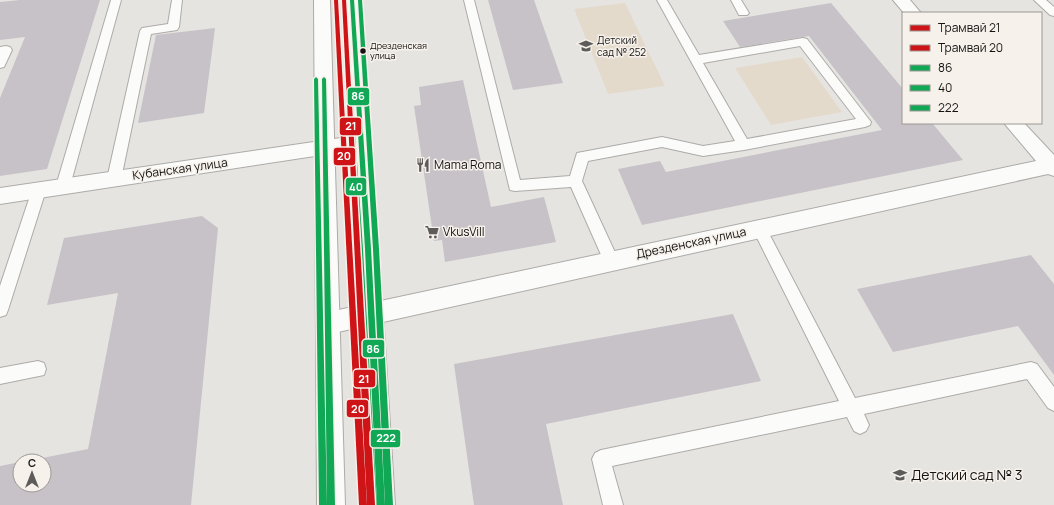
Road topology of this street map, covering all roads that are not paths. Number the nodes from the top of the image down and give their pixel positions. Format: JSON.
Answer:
{"nodes":[{"id":1,"x":116,"y":0,"type":"edge"},
{"id":2,"x":177,"y":0,"type":"edge"},
{"id":3,"x":322,"y":0,"type":"edge"},
{"id":4,"x":352,"y":0,"type":"edge"},
{"id":5,"x":469,"y":0,"type":"edge"},
{"id":6,"x":662,"y":0,"type":"edge"},
{"id":7,"x":736,"y":0,"type":"edge"},
{"id":8,"x":901,"y":0,"type":"edge"},
{"id":9,"x":1039,"y":0,"type":"edge"},
{"id":10,"x":911,"y":12,"type":"edge"},
{"id":11,"x":743,"y":13,"type":"dead end"},
{"id":12,"x":1054,"y":13,"type":"edge"},
{"id":13,"x":0,"y":50,"type":"edge"},
{"id":14,"x":695,"y":60,"type":"junction"},
{"id":15,"x":0,"y":64,"type":"edge"},
{"id":16,"x":1014,"y":124,"type":"edge"},
{"id":17,"x":361,"y":142,"type":"junction"},
{"id":18,"x":744,"y":145,"type":"junction"},
{"id":19,"x":325,"y":147,"type":"junction"},
{"id":20,"x":1053,"y":166,"type":"edge"},
{"id":21,"x":114,"y":179,"type":"junction"},
{"id":22,"x":575,"y":181,"type":"junction"},
{"id":23,"x":64,"y":186,"type":"junction"},
{"id":24,"x":39,"y":190,"type":"junction"},
{"id":25,"x":0,"y":196,"type":"edge"},
{"id":26,"x":759,"y":228,"type":"junction"},
{"id":27,"x":611,"y":261,"type":"junction"},
{"id":28,"x":0,"y":310,"type":"edge"},
{"id":29,"x":371,"y":314,"type":"junction"},
{"id":30,"x":329,"y":323,"type":"junction"},
{"id":31,"x":38,"y":369,"type":"dead end"},
{"id":32,"x":0,"y":376,"type":"edge"},
{"id":33,"x":1054,"y":402,"type":"edge"},
{"id":34,"x":851,"y":407,"type":"junction"},
{"id":35,"x":860,"y":425,"type":"dead end"},
{"id":36,"x":331,"y":505,"type":"edge"},
{"id":37,"x":381,"y":505,"type":"edge"},
{"id":38,"x":614,"y":505,"type":"edge"}],
"edges":[{"from":1,"to":23,"type":"lane"},
{"from":2,"to":21,"type":"lane"},
{"from":3,"to":19,"type":"main road"},
{"from":4,"to":17,"type":"main road"},
{"from":5,"to":22,"type":"lane"},
{"from":6,"to":14,"type":"lane"},
{"from":7,"to":11,"type":"lane"},
{"from":8,"to":10,"type":"main road"},
{"from":9,"to":12,"type":"lane"},
{"from":13,"to":15,"type":"lane"},
{"from":14,"to":18,"type":"lane"},
{"from":14,"to":18,"type":"lane"},
{"from":16,"to":20,"type":"main road"},
{"from":17,"to":19,"type":"main road","name":"Кубанская улица"},
{"from":17,"to":29,"type":"main road"},
{"from":18,"to":22,"type":"lane"},
{"from":19,"to":21,"type":"main road","name":"Кубанская улица"},
{"from":19,"to":30,"type":"main road"},
{"from":20,"to":26,"type":"main road","name":"Дрезденская улица"},
{"from":21,"to":23,"type":"main road","name":"Кубанская улица"},
{"from":22,"to":27,"type":"lane"},
{"from":23,"to":24,"type":"main road","name":"Кубанская улица"},
{"from":24,"to":25,"type":"main road","name":"Кубанская улица"},
{"from":24,"to":28,"type":"lane"},
{"from":26,"to":27,"type":"main road","name":"Дрезденская улица"},
{"from":26,"to":34,"type":"lane"},
{"from":27,"to":29,"type":"main road","name":"Дрезденская улица"},
{"from":29,"to":30,"type":"main road","name":"Дрезденская улица"},
{"from":29,"to":37,"type":"main road"},
{"from":30,"to":36,"type":"main road"},
{"from":31,"to":32,"type":"lane"},
{"from":33,"to":34,"type":"lane"},
{"from":34,"to":35,"type":"lane"},
{"from":34,"to":38,"type":"lane"}]}
